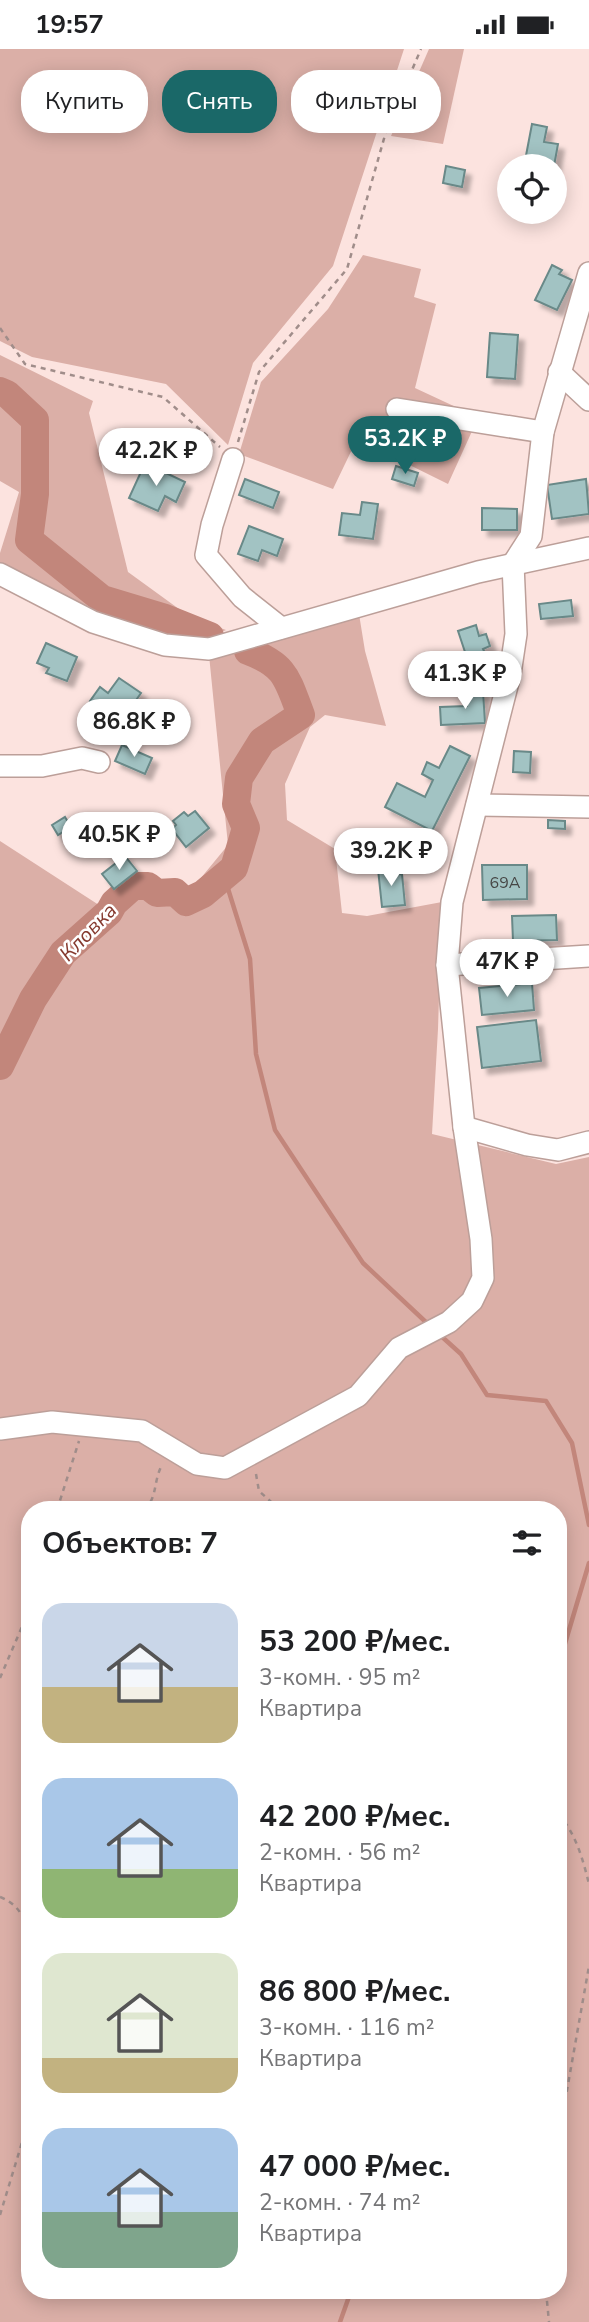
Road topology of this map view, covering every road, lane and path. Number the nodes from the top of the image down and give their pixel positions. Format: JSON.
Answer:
{"nodes":[{"id":1,"x":421,"y":49,"type":"edge"},
{"id":2,"x":589,"y":273,"type":"edge"},
{"id":3,"x":0,"y":328,"type":"edge"},
{"id":4,"x":559,"y":372,"type":"junction"},
{"id":5,"x":589,"y":400,"type":"edge"},
{"id":6,"x":397,"y":409,"type":"dead end"},
{"id":7,"x":543,"y":432,"type":"junction"},
{"id":8,"x":233,"y":459,"type":"junction"},
{"id":9,"x":589,"y":548,"type":"edge"},
{"id":10,"x":513,"y":564,"type":"junction"},
{"id":11,"x":0,"y":574,"type":"edge"},
{"id":12,"x":281,"y":628,"type":"junction"},
{"id":13,"x":99,"y":762,"type":"dead end"},
{"id":14,"x":0,"y":766,"type":"edge"},
{"id":15,"x":477,"y":805,"type":"junction"},
{"id":16,"x":589,"y":807,"type":"edge"},
{"id":17,"x":589,"y":956,"type":"edge"},
{"id":18,"x":447,"y":965,"type":"junction"},
{"id":19,"x":464,"y":1127,"type":"junction"},
{"id":20,"x":589,"y":1142,"type":"edge"},
{"id":21,"x":85,"y":1425,"type":"junction"},
{"id":22,"x":0,"y":1429,"type":"edge"},
{"id":23,"x":179,"y":1453,"type":"junction"},
{"id":24,"x":251,"y":1454,"type":"junction"},
{"id":25,"x":60,"y":1501,"type":"edge"},
{"id":26,"x":153,"y":1501,"type":"edge"},
{"id":27,"x":271,"y":1501,"type":"edge"},
{"id":28,"x":21,"y":1629,"type":"edge"},
{"id":29,"x":0,"y":1678,"type":"edge"},
{"id":30,"x":567,"y":1827,"type":"edge"},
{"id":31,"x":589,"y":1884,"type":"edge"},
{"id":32,"x":0,"y":1897,"type":"edge"},
{"id":33,"x":21,"y":1914,"type":"edge"},
{"id":34,"x":589,"y":1966,"type":"edge"},
{"id":35,"x":567,"y":2090,"type":"edge"},
{"id":36,"x":21,"y":2146,"type":"edge"},
{"id":37,"x":0,"y":2215,"type":"edge"},
{"id":38,"x":547,"y":2299,"type":"edge"},
{"id":39,"x":549,"y":2322,"type":"edge"}],
"edges":[{"from":1,"to":8,"type":"path"},
{"from":2,"to":4,"type":"street"},
{"from":3,"to":8,"type":"path"},
{"from":4,"to":5,"type":"street"},
{"from":4,"to":7,"type":"street"},
{"from":6,"to":7,"type":"street"},
{"from":7,"to":10,"type":"street"},
{"from":8,"to":12,"type":"street"},
{"from":9,"to":10,"type":"street"},
{"from":10,"to":12,"type":"street"},
{"from":10,"to":15,"type":"street"},
{"from":11,"to":12,"type":"street"},
{"from":13,"to":14,"type":"street"},
{"from":15,"to":16,"type":"street"},
{"from":15,"to":18,"type":"street"},
{"from":17,"to":18,"type":"street"},
{"from":18,"to":19,"type":"street"},
{"from":19,"to":20,"type":"street"},
{"from":19,"to":24,"type":"street"},
{"from":21,"to":22,"type":"street"},
{"from":21,"to":23,"type":"street"},
{"from":21,"to":25,"type":"path"},
{"from":23,"to":24,"type":"street"},
{"from":23,"to":26,"type":"path"},
{"from":24,"to":27,"type":"path"},
{"from":28,"to":29,"type":"path"},
{"from":30,"to":31,"type":"path"},
{"from":32,"to":33,"type":"path"},
{"from":34,"to":35,"type":"path"},
{"from":36,"to":37,"type":"path"},
{"from":38,"to":39,"type":"path"}]}
